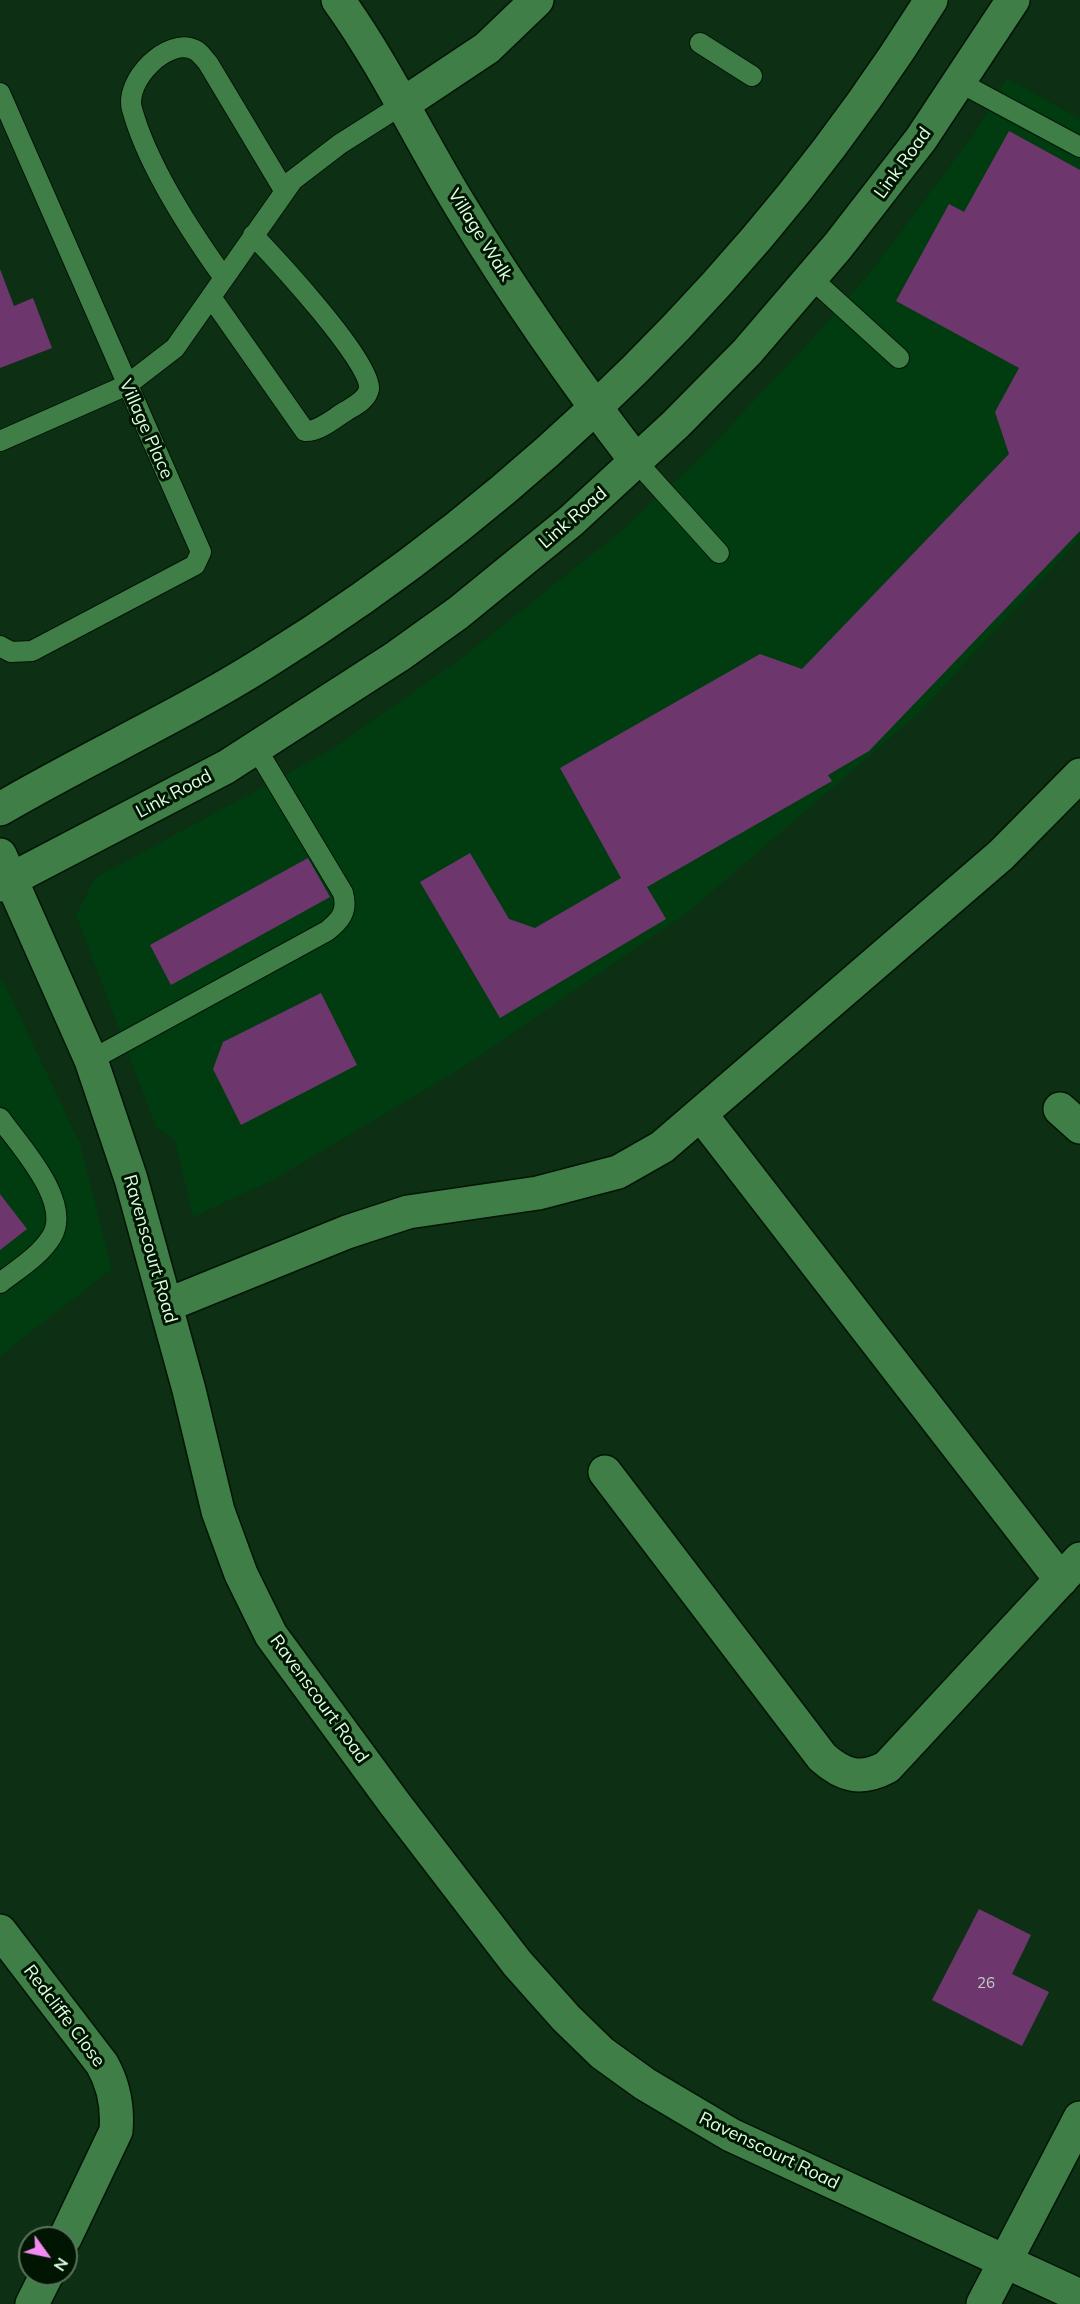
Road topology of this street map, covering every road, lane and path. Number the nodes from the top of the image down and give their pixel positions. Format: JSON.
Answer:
{"nodes":[{"id":1,"x":338,"y":0,"type":"edge"},
{"id":2,"x":537,"y":0,"type":"edge"},
{"id":3,"x":931,"y":0,"type":"edge"},
{"id":4,"x":1013,"y":0,"type":"edge"},
{"id":5,"x":700,"y":43,"type":"dead end"},
{"id":6,"x":752,"y":76,"type":"dead end"},
{"id":7,"x":960,"y":82,"type":"junction"},
{"id":8,"x":0,"y":93,"type":"edge"},
{"id":9,"x":403,"y":104,"type":"junction"},
{"id":10,"x":1080,"y":147,"type":"edge"},
{"id":11,"x":284,"y":190,"type":"junction"},
{"id":12,"x":253,"y":235,"type":"junction"},
{"id":13,"x":224,"y":278,"type":"junction"},
{"id":14,"x":811,"y":278,"type":"junction"},
{"id":15,"x":212,"y":297,"type":"junction"},
{"id":16,"x":899,"y":358,"type":"dead end"},
{"id":17,"x":127,"y":385,"type":"junction"},
{"id":18,"x":595,"y":408,"type":"junction"},
{"id":19,"x":0,"y":441,"type":"edge"},
{"id":20,"x":636,"y":462,"type":"junction"},
{"id":21,"x":719,"y":553,"type":"dead end"},
{"id":22,"x":0,"y":646,"type":"edge"},
{"id":23,"x":256,"y":748,"type":"junction"},
{"id":24,"x":1080,"y":775,"type":"edge"},
{"id":25,"x":0,"y":809,"type":"edge"},
{"id":26,"x":4,"y":873,"type":"edge"},
{"id":27,"x":91,"y":1060,"type":"junction"},
{"id":28,"x":702,"y":1116,"type":"junction"},
{"id":29,"x":0,"y":1118,"type":"edge"},
{"id":30,"x":0,"y":1283,"type":"edge"},
{"id":31,"x":167,"y":1305,"type":"junction"},
{"id":32,"x":605,"y":1472,"type":"dead end"},
{"id":33,"x":1070,"y":1569,"type":"edge"},
{"id":34,"x":0,"y":1931,"type":"edge"},
{"id":35,"x":1080,"y":2118,"type":"edge"},
{"id":36,"x":71,"y":2226,"type":"edge"},
{"id":37,"x":1005,"y":2261,"type":"junction"},
{"id":38,"x":41,"y":2286,"type":"edge"},
{"id":39,"x":1080,"y":2296,"type":"edge"},
{"id":40,"x":32,"y":2304,"type":"edge"},
{"id":41,"x":983,"y":2304,"type":"edge"}],
"edges":[{"from":1,"to":9,"type":"street","name":"Village Walk"},
{"from":2,"to":9,"type":"street"},
{"from":3,"to":18,"type":"street"},
{"from":4,"to":7,"type":"street","name":"Link Road"},
{"from":5,"to":6,"type":"lane"},
{"from":7,"to":10,"type":"lane"},
{"from":7,"to":14,"type":"street","name":"Link Road"},
{"from":8,"to":17,"type":"lane","name":"Village Place"},
{"from":9,"to":11,"type":"lane"},
{"from":9,"to":18,"type":"street","name":"Village Walk"},
{"from":11,"to":12,"type":"lane"},
{"from":11,"to":13,"type":"lane"},
{"from":12,"to":13,"type":"lane"},
{"from":12,"to":15,"type":"lane"},
{"from":13,"to":15,"type":"lane"},
{"from":14,"to":16,"type":"lane"},
{"from":14,"to":20,"type":"street","name":"Link Road"},
{"from":15,"to":17,"type":"lane"},
{"from":17,"to":19,"type":"lane"},
{"from":17,"to":22,"type":"lane","name":"Village Place"},
{"from":18,"to":20,"type":"street","name":"Village Walk"},
{"from":18,"to":25,"type":"street"},
{"from":20,"to":21,"type":"lane"},
{"from":20,"to":23,"type":"street","name":"Link Road"},
{"from":23,"to":26,"type":"street","name":"Link Road"},
{"from":23,"to":27,"type":"lane"},
{"from":24,"to":28,"type":"street"},
{"from":26,"to":27,"type":"street","name":"Ravenscourt Road"},
{"from":27,"to":31,"type":"street","name":"Ravenscourt Road"},
{"from":28,"to":31,"type":"street"},
{"from":28,"to":33,"type":"street"},
{"from":29,"to":30,"type":"lane"},
{"from":31,"to":37,"type":"street","name":"Ravenscourt Road"},
{"from":32,"to":33,"type":"street"},
{"from":34,"to":36,"type":"street","name":"Redcliffe Close"},
{"from":35,"to":37,"type":"street"},
{"from":37,"to":39,"type":"street","name":"Ravenscourt Road"},
{"from":37,"to":41,"type":"street"},
{"from":38,"to":40,"type":"street"}]}
